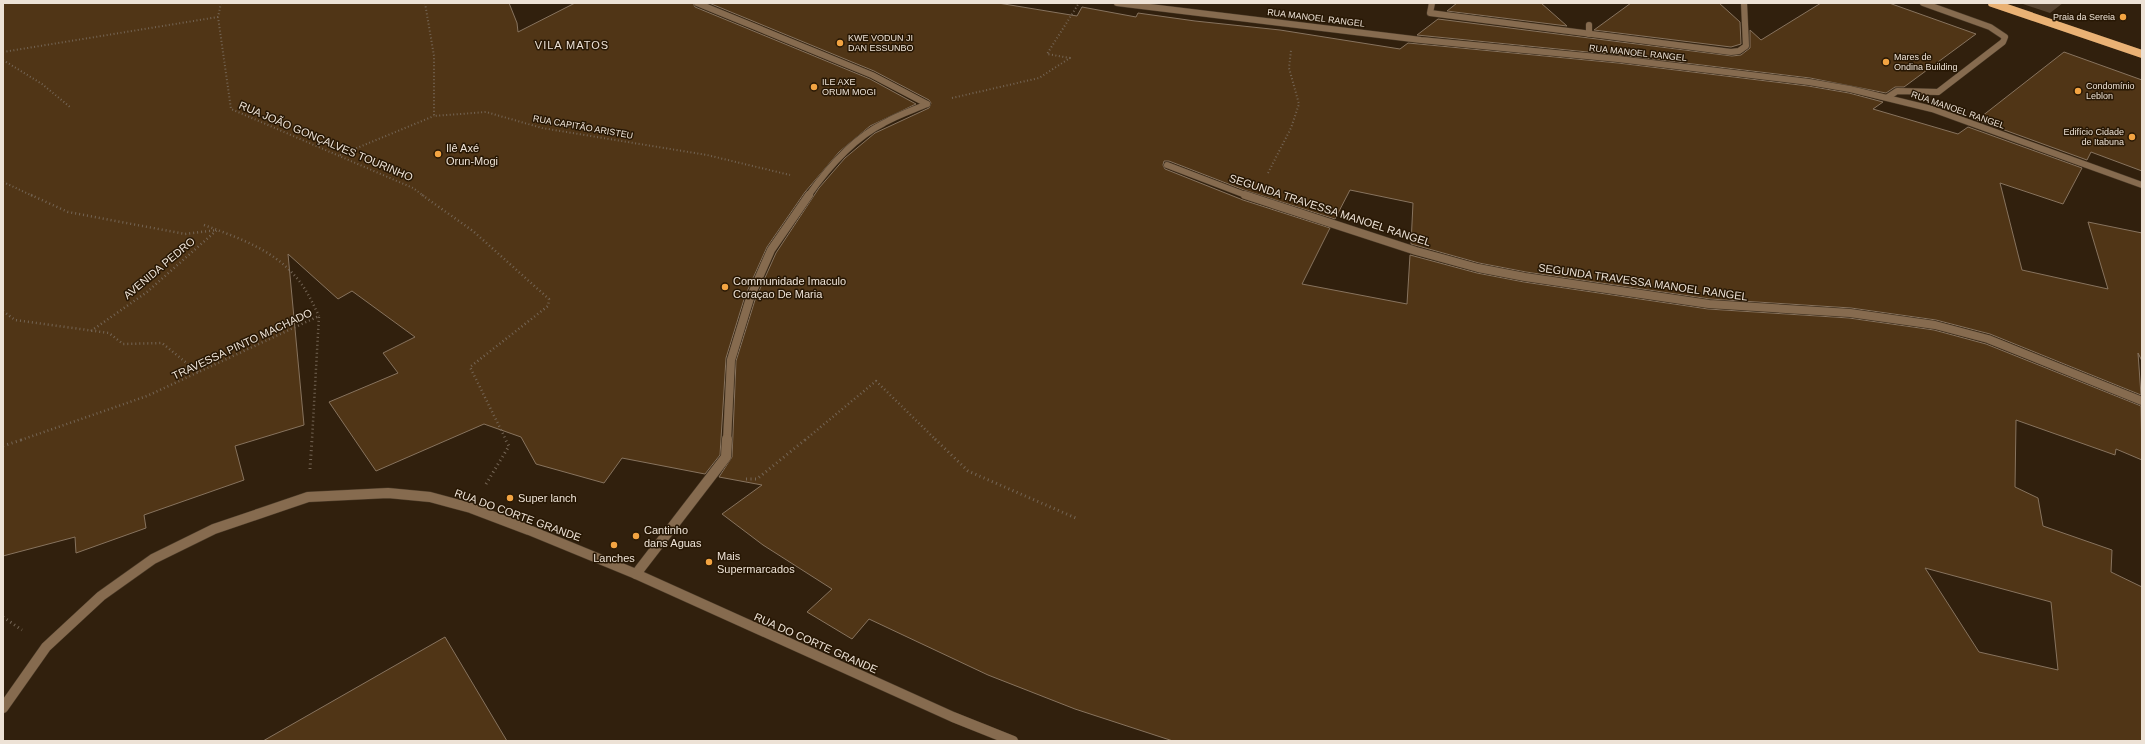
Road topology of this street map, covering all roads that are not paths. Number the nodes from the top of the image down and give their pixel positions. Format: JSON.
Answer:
{"nodes":[{"id":1,"x":697,"y":3,"type":"edge"},
{"id":2,"x":1117,"y":3,"type":"edge"},
{"id":3,"x":1432,"y":3,"type":"edge"},
{"id":4,"x":1744,"y":3,"type":"edge"},
{"id":5,"x":1923,"y":3,"type":"edge"},
{"id":6,"x":1992,"y":3,"type":"edge"},
{"id":7,"x":1589,"y":24,"type":"dead end"},
{"id":8,"x":1589,"y":34,"type":"junction"},
{"id":9,"x":2142,"y":54,"type":"edge"},
{"id":10,"x":1888,"y":97,"type":"junction"},
{"id":11,"x":1167,"y":165,"type":"dead end"},
{"id":12,"x":2142,"y":185,"type":"edge"},
{"id":13,"x":2142,"y":401,"type":"edge"},
{"id":14,"x":636,"y":574,"type":"junction"},
{"id":15,"x":3,"y":708,"type":"edge"},
{"id":16,"x":1013,"y":741,"type":"edge"}],
"edges":[{"from":1,"to":14,"type":"street"},
{"from":2,"to":10,"type":"street","name":"RUA MANOEL RANGEL"},
{"from":3,"to":8,"type":"street"},
{"from":4,"to":8,"type":"street"},
{"from":5,"to":10,"type":"street"},
{"from":6,"to":9,"type":"main road"},
{"from":7,"to":8,"type":"street"},
{"from":10,"to":12,"type":"street","name":"RUA MANOEL RANGEL"},
{"from":11,"to":13,"type":"street","name":"SEGUNDA TRAVESSA MANOEL RANGEL"},
{"from":14,"to":15,"type":"street","name":"RUA DO CORTE GRANDE"},
{"from":14,"to":16,"type":"street","name":"RUA DO CORTE GRANDE"}]}
